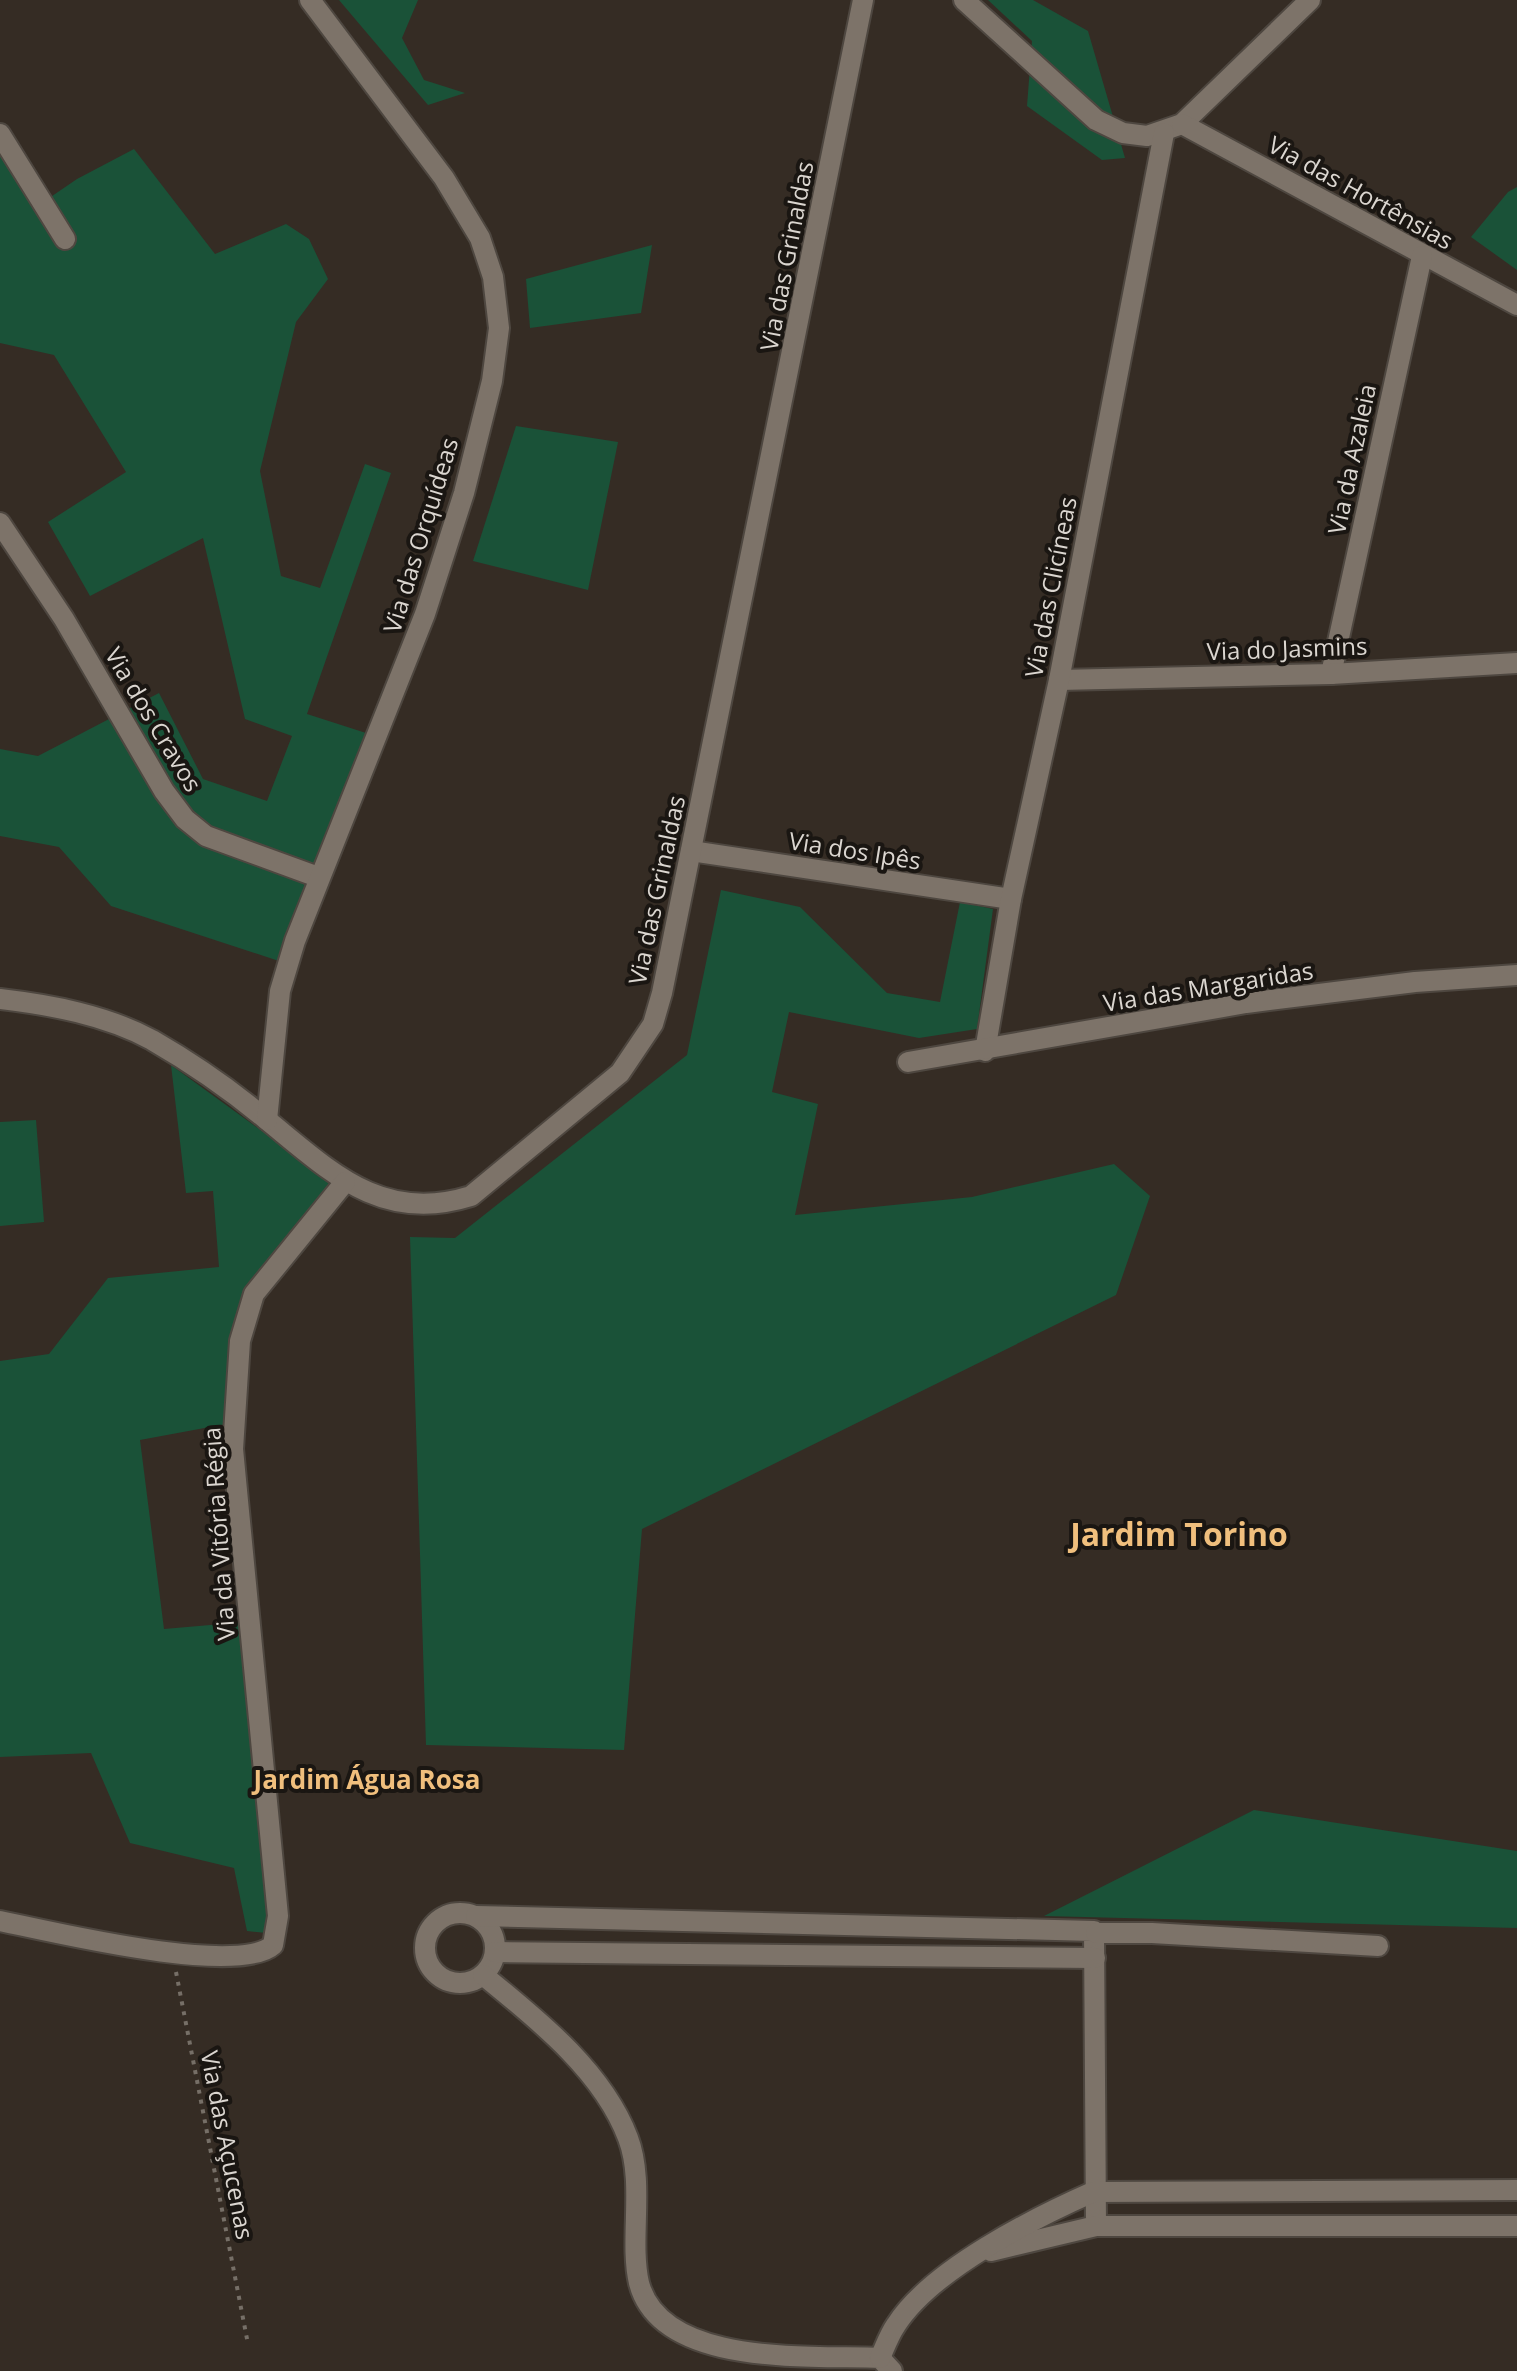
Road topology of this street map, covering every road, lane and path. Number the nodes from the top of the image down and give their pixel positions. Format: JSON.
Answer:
{"nodes":[{"id":1,"x":310,"y":0,"type":"edge"},
{"id":2,"x":863,"y":0,"type":"edge"},
{"id":3,"x":964,"y":0,"type":"edge"},
{"id":4,"x":1310,"y":0,"type":"edge"},
{"id":5,"x":1173,"y":128,"type":"junction"},
{"id":6,"x":0,"y":134,"type":"edge"},
{"id":7,"x":65,"y":239,"type":"dead end"},
{"id":8,"x":1422,"y":256,"type":"junction"},
{"id":9,"x":1517,"y":305,"type":"edge"},
{"id":10,"x":0,"y":523,"type":"edge"},
{"id":11,"x":1517,"y":663,"type":"edge"},
{"id":12,"x":1331,"y":674,"type":"junction"},
{"id":13,"x":1059,"y":680,"type":"junction"},
{"id":14,"x":691,"y":851,"type":"junction"},
{"id":15,"x":318,"y":877,"type":"junction"},
{"id":16,"x":1011,"y":899,"type":"junction"},
{"id":17,"x":1517,"y":975,"type":"edge"},
{"id":18,"x":0,"y":999,"type":"edge"},
{"id":19,"x":985,"y":1051,"type":"junction"},
{"id":20,"x":908,"y":1062,"type":"dead end"},
{"id":21,"x":267,"y":1120,"type":"junction"},
{"id":22,"x":345,"y":1182,"type":"junction"},
{"id":23,"x":476,"y":1916,"type":"junction"},
{"id":24,"x":0,"y":1921,"type":"edge"},
{"id":25,"x":1096,"y":1933,"type":"junction"},
{"id":26,"x":1378,"y":1946,"type":"dead end"},
{"id":27,"x":495,"y":1952,"type":"junction"},
{"id":28,"x":172,"y":1954,"type":"junction"},
{"id":29,"x":1095,"y":1958,"type":"junction"},
{"id":30,"x":483,"y":1975,"type":"junction"},
{"id":31,"x":1517,"y":2190,"type":"edge"},
{"id":32,"x":1093,"y":2192,"type":"junction"},
{"id":33,"x":1096,"y":2226,"type":"junction"},
{"id":34,"x":1517,"y":2226,"type":"edge"},
{"id":35,"x":976,"y":2254,"type":"junction"},
{"id":36,"x":248,"y":2344,"type":"dead end"},
{"id":37,"x":757,"y":2353,"type":"junction"},
{"id":38,"x":886,"y":2364,"type":"edge"},
{"id":39,"x":742,"y":2371,"type":"edge"}],
"edges":[{"from":1,"to":15,"type":"street","name":"Via das Orquídeas"},
{"from":2,"to":14,"type":"street","name":"Via das Grinaldas"},
{"from":3,"to":5,"type":"street"},
{"from":4,"to":5,"type":"street"},
{"from":5,"to":8,"type":"street","name":"Via das Hortênsias"},
{"from":5,"to":13,"type":"street","name":"Via das Clicíneas"},
{"from":6,"to":7,"type":"street"},
{"from":8,"to":9,"type":"street","name":"Via das Hortênsias"},
{"from":8,"to":12,"type":"street","name":"Via da Azaleia"},
{"from":10,"to":15,"type":"street","name":"Via dos Cravos"},
{"from":11,"to":12,"type":"street","name":"Via do Jasmins"},
{"from":12,"to":13,"type":"street","name":"Via do Jasmins"},
{"from":13,"to":16,"type":"street","name":"Via das Clicíneas"},
{"from":14,"to":16,"type":"street","name":"Via dos Ipês"},
{"from":14,"to":22,"type":"street","name":"Via das Grinaldas"},
{"from":15,"to":21,"type":"street","name":"Via das Orquídeas"},
{"from":16,"to":19,"type":"street","name":"Via das Clicíneas"},
{"from":17,"to":19,"type":"street","name":"Via das Margaridas"},
{"from":18,"to":21,"type":"street","name":"Via das Grinaldas"},
{"from":19,"to":20,"type":"street","name":"Via das Margaridas"},
{"from":21,"to":22,"type":"street","name":"Via das Grinaldas"},
{"from":22,"to":28,"type":"street","name":"Via da Vitória Régia"},
{"from":23,"to":25,"type":"street"},
{"from":23,"to":27,"type":"street"},
{"from":23,"to":30,"type":"street"},
{"from":24,"to":28,"type":"street"},
{"from":25,"to":26,"type":"street"},
{"from":25,"to":29,"type":"street"},
{"from":27,"to":29,"type":"street"},
{"from":27,"to":30,"type":"street"},
{"from":28,"to":36,"type":"path","name":"Via das Açucenas"},
{"from":29,"to":32,"type":"street"},
{"from":30,"to":37,"type":"street"},
{"from":31,"to":32,"type":"street"},
{"from":32,"to":33,"type":"street"},
{"from":32,"to":35,"type":"street"},
{"from":33,"to":34,"type":"street"},
{"from":33,"to":35,"type":"street"},
{"from":35,"to":38,"type":"street"},
{"from":37,"to":38,"type":"street"},
{"from":37,"to":39,"type":"street"}]}
